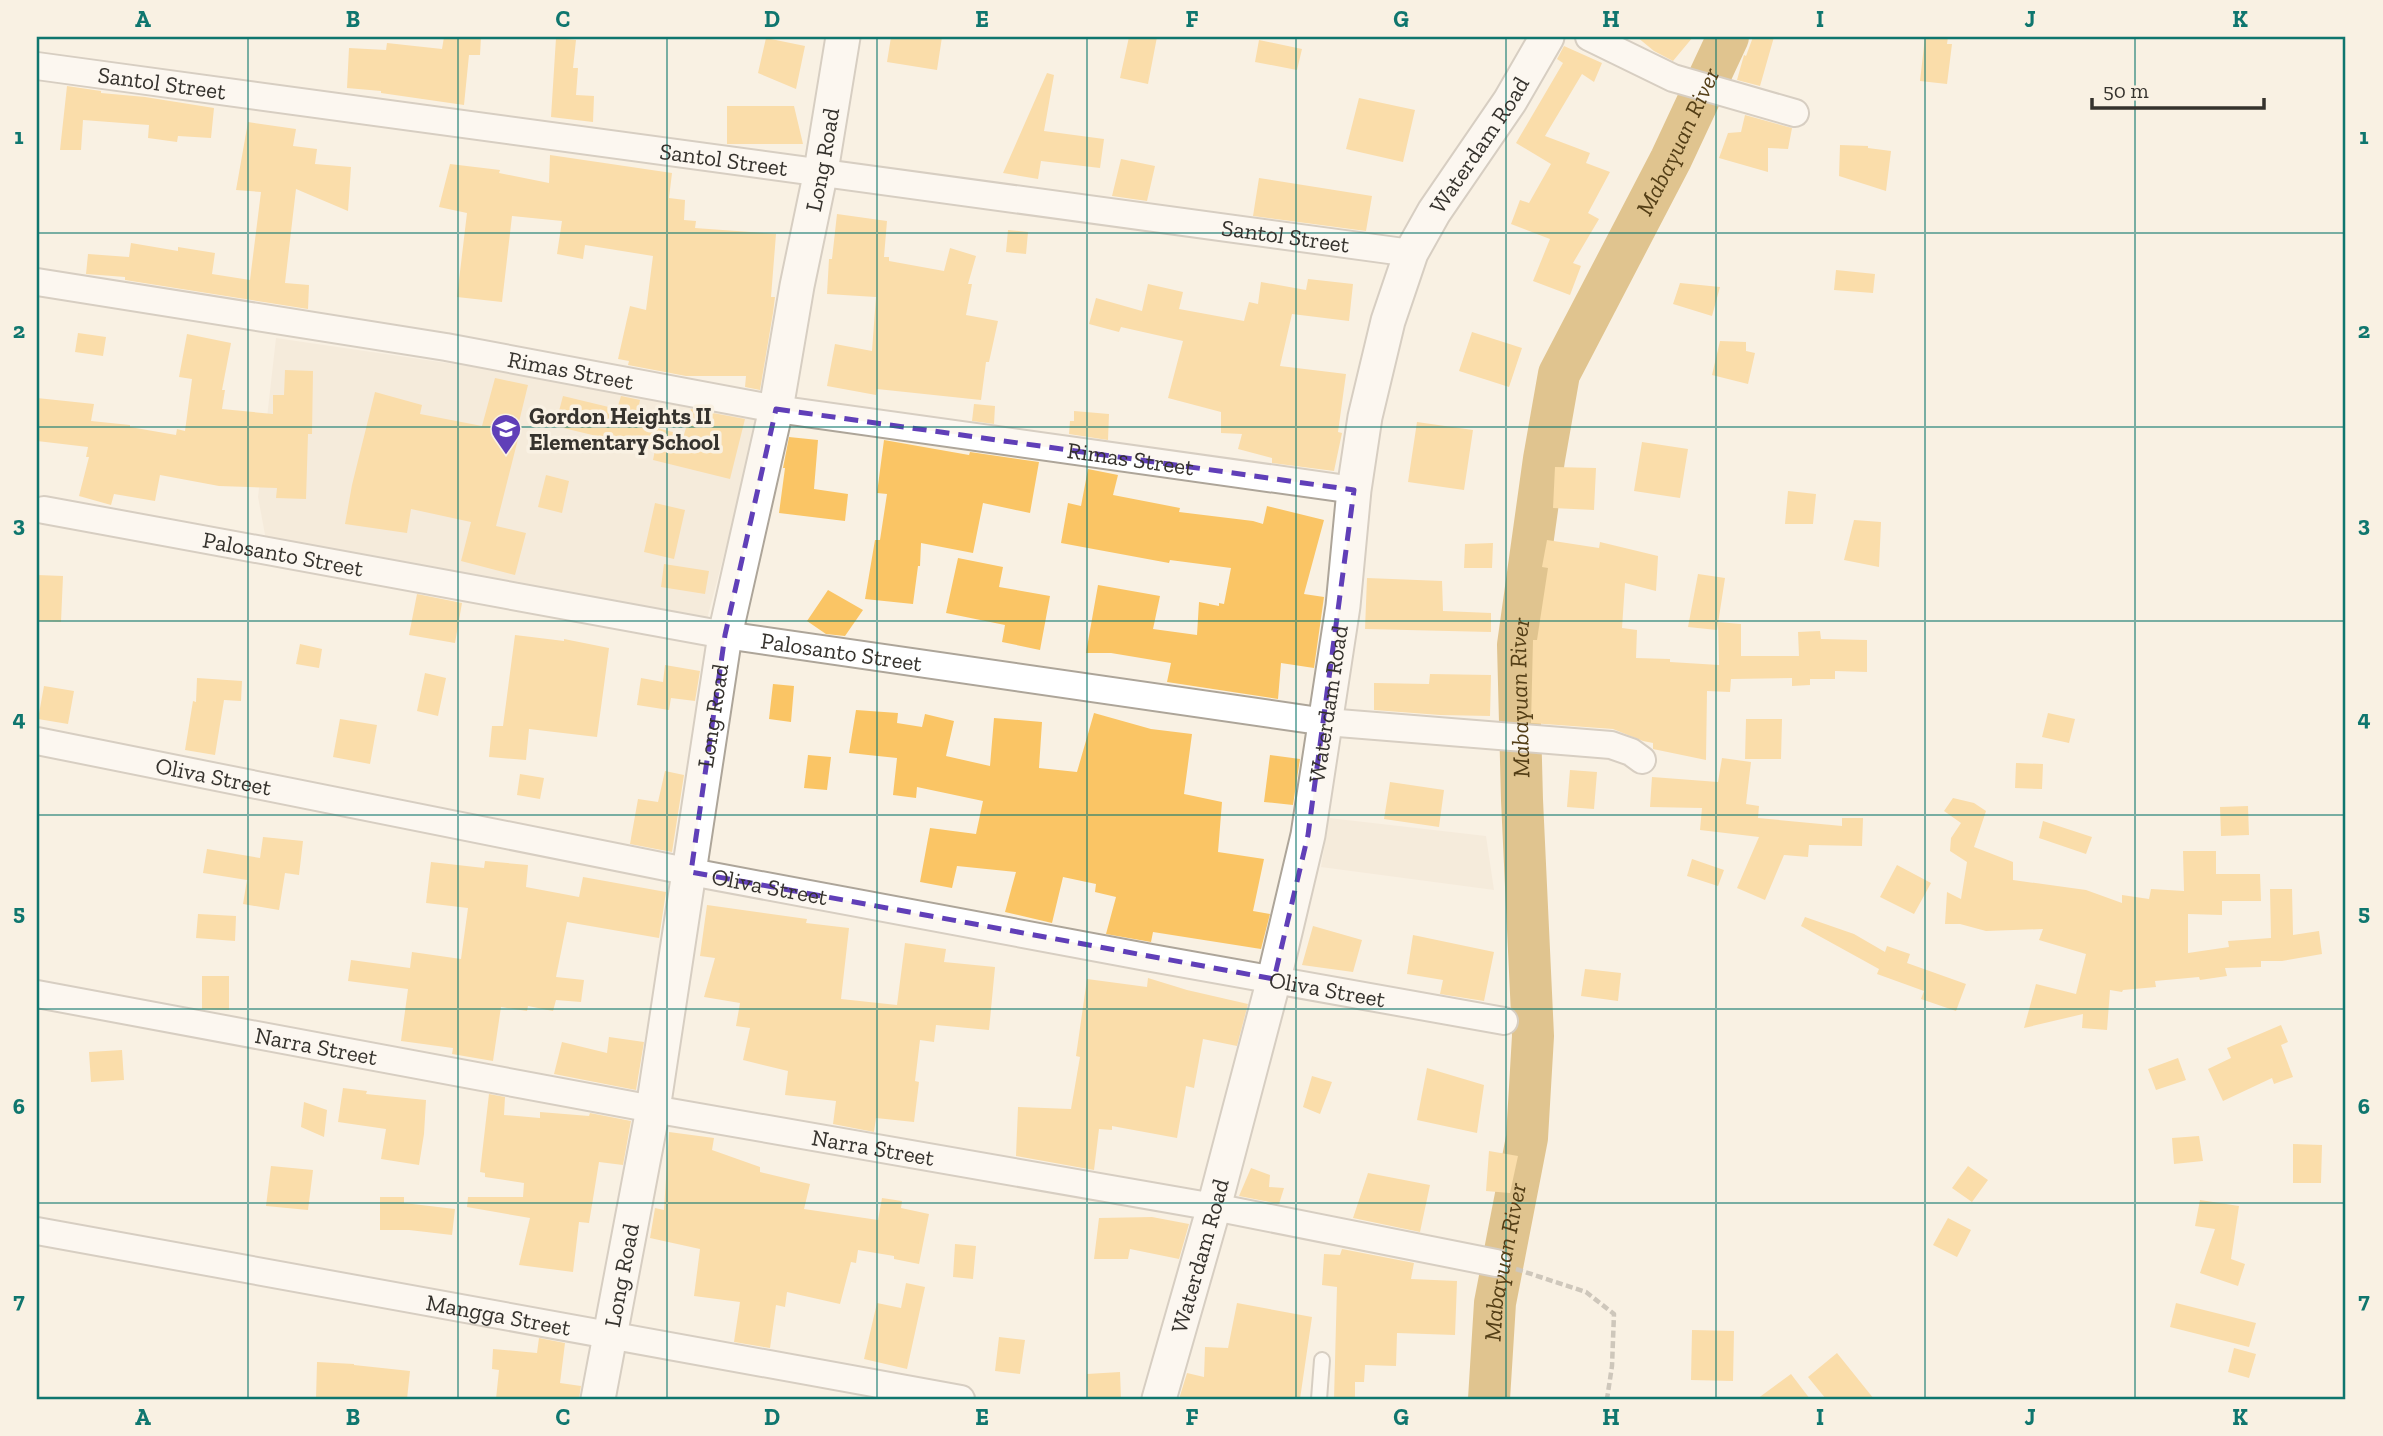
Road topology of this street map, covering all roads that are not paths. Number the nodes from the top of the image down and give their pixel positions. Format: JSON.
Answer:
{"nodes":[{"id":1,"x":843,"y":37,"type":"edge"},
{"id":2,"x":1547,"y":37,"type":"edge"},
{"id":3,"x":1589,"y":37,"type":"edge"},
{"id":4,"x":37,"y":66,"type":"edge"},
{"id":5,"x":1795,"y":113,"type":"dead end"},
{"id":6,"x":821,"y":172,"type":"junction"},
{"id":7,"x":1411,"y":253,"type":"junction"},
{"id":8,"x":37,"y":282,"type":"edge"},
{"id":9,"x":776,"y":409,"type":"junction"},
{"id":10,"x":1354,"y":490,"type":"junction"},
{"id":11,"x":44,"y":510,"type":"dead end"},
{"id":12,"x":725,"y":635,"type":"junction"},
{"id":13,"x":1326,"y":722,"type":"junction"},
{"id":14,"x":37,"y":741,"type":"edge"},
{"id":15,"x":1642,"y":760,"type":"dead end"},
{"id":16,"x":691,"y":872,"type":"junction"},
{"id":17,"x":1274,"y":979,"type":"junction"},
{"id":18,"x":37,"y":993,"type":"edge"},
{"id":19,"x":1504,"y":1021,"type":"dead end"},
{"id":20,"x":653,"y":1109,"type":"junction"},
{"id":21,"x":1214,"y":1207,"type":"junction"},
{"id":22,"x":37,"y":1231,"type":"edge"},
{"id":23,"x":1496,"y":1263,"type":"road end"},
{"id":24,"x":610,"y":1334,"type":"junction"},
{"id":25,"x":1322,"y":1360,"type":"dead end"},
{"id":26,"x":598,"y":1399,"type":"edge"},
{"id":27,"x":961,"y":1399,"type":"edge"},
{"id":28,"x":1159,"y":1399,"type":"edge"},
{"id":29,"x":1319,"y":1399,"type":"edge"}],
"edges":[{"from":1,"to":6,"type":"street","name":"Long Road"},
{"from":2,"to":7,"type":"street","name":"Waterdam Road"},
{"from":3,"to":5,"type":"street"},
{"from":4,"to":6,"type":"street","name":"Santol Street"},
{"from":6,"to":7,"type":"street","name":"Santol Street"},
{"from":6,"to":9,"type":"street","name":"Long Road"},
{"from":7,"to":10,"type":"street","name":"Waterdam Road"},
{"from":8,"to":9,"type":"street","name":"Rimas Street"},
{"from":9,"to":10,"type":"street","name":"Rimas Street"},
{"from":9,"to":12,"type":"street","name":"Long Road"},
{"from":10,"to":13,"type":"street","name":"Waterdam Road"},
{"from":11,"to":12,"type":"street","name":"Palosanto Street"},
{"from":12,"to":13,"type":"street","name":"Palosanto Street"},
{"from":12,"to":16,"type":"street","name":"Long Road"},
{"from":13,"to":15,"type":"street","name":"Palosanto Street"},
{"from":13,"to":17,"type":"street","name":"Waterdam Road"},
{"from":14,"to":16,"type":"street","name":"Oliva Street"},
{"from":16,"to":17,"type":"street","name":"Oliva Street"},
{"from":16,"to":20,"type":"street","name":"Long Road"},
{"from":17,"to":19,"type":"street","name":"Oliva Street"},
{"from":17,"to":21,"type":"street","name":"Waterdam Road"},
{"from":18,"to":20,"type":"street","name":"Narra Street"},
{"from":20,"to":21,"type":"street","name":"Narra Street"},
{"from":20,"to":24,"type":"street","name":"Long Road"},
{"from":21,"to":23,"type":"street","name":"Narra Street"},
{"from":21,"to":28,"type":"street","name":"Waterdam Road"},
{"from":22,"to":24,"type":"street","name":"Mangga Street"},
{"from":24,"to":26,"type":"street","name":"Long Road"},
{"from":24,"to":27,"type":"street","name":"Mangga Street"},
{"from":25,"to":29,"type":"lane"}]}
